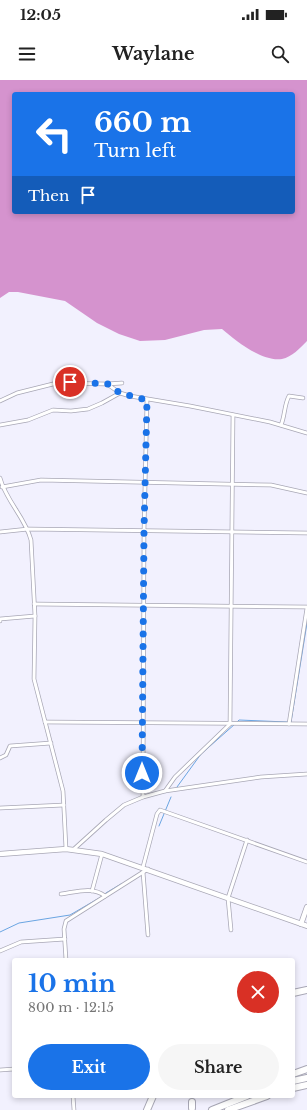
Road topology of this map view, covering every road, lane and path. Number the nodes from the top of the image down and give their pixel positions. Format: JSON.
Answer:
{"nodes":[{"id":1,"x":122,"y":383,"type":"dead end"},
{"id":2,"x":108,"y":384,"type":"junction"},
{"id":3,"x":120,"y":393,"type":"junction"},
{"id":4,"x":303,"y":398,"type":"dead end"},
{"id":5,"x":147,"y":400,"type":"junction"},
{"id":6,"x":0,"y":401,"type":"edge"},
{"id":7,"x":233,"y":415,"type":"junction"},
{"id":8,"x":0,"y":425,"type":"edge"},
{"id":9,"x":281,"y":425,"type":"junction"},
{"id":10,"x":307,"y":433,"type":"edge"},
{"id":11,"x":0,"y":478,"type":"edge"},
{"id":12,"x":145,"y":482,"type":"junction"},
{"id":13,"x":232,"y":484,"type":"junction"},
{"id":14,"x":2,"y":487,"type":"junction"},
{"id":15,"x":307,"y":493,"type":"edge"},
{"id":16,"x":28,"y":529,"type":"junction"},
{"id":17,"x":144,"y":531,"type":"junction"},
{"id":18,"x":0,"y":532,"type":"edge"},
{"id":19,"x":232,"y":532,"type":"junction"},
{"id":20,"x":307,"y":533,"type":"edge"},
{"id":21,"x":34,"y":604,"type":"junction"},
{"id":22,"x":143,"y":605,"type":"junction"},
{"id":23,"x":231,"y":606,"type":"junction"},
{"id":24,"x":307,"y":607,"type":"edge"},
{"id":25,"x":35,"y":616,"type":"junction"},
{"id":26,"x":0,"y":621,"type":"edge"},
{"id":27,"x":45,"y":722,"type":"junction"},
{"id":28,"x":143,"y":723,"type":"junction"},
{"id":29,"x":230,"y":724,"type":"junction"},
{"id":30,"x":289,"y":724,"type":"junction"},
{"id":31,"x":307,"y":724,"type":"edge"},
{"id":32,"x":50,"y":743,"type":"junction"},
{"id":33,"x":0,"y":758,"type":"edge"},
{"id":34,"x":307,"y":774,"type":"edge"},
{"id":35,"x":165,"y":790,"type":"junction"},
{"id":36,"x":143,"y":797,"type":"junction"},
{"id":37,"x":64,"y":805,"type":"junction"},
{"id":38,"x":0,"y":808,"type":"edge"},
{"id":39,"x":247,"y":840,"type":"junction"},
{"id":40,"x":66,"y":849,"type":"junction"},
{"id":41,"x":74,"y":849,"type":"junction"},
{"id":42,"x":0,"y":854,"type":"edge"},
{"id":43,"x":102,"y":854,"type":"junction"},
{"id":44,"x":307,"y":862,"type":"edge"},
{"id":45,"x":145,"y":870,"type":"junction"},
{"id":46,"x":92,"y":891,"type":"junction"},
{"id":47,"x":61,"y":894,"type":"dead end"},
{"id":48,"x":105,"y":896,"type":"junction"},
{"id":49,"x":228,"y":898,"type":"junction"},
{"id":50,"x":307,"y":907,"type":"edge"},
{"id":51,"x":301,"y":924,"type":"junction"},
{"id":52,"x":307,"y":926,"type":"edge"},
{"id":53,"x":231,"y":930,"type":"dead end"},
{"id":54,"x":148,"y":935,"type":"dead end"},
{"id":55,"x":65,"y":939,"type":"junction"},
{"id":56,"x":0,"y":951,"type":"edge"},
{"id":57,"x":66,"y":958,"type":"edge"},
{"id":58,"x":307,"y":990,"type":"edge"},
{"id":59,"x":295,"y":993,"type":"edge"},
{"id":60,"x":12,"y":1069,"type":"edge"},
{"id":61,"x":307,"y":1069,"type":"edge"},
{"id":62,"x":0,"y":1070,"type":"edge"},
{"id":63,"x":295,"y":1073,"type":"edge"},
{"id":64,"x":307,"y":1078,"type":"edge"},
{"id":65,"x":295,"y":1081,"type":"edge"},
{"id":66,"x":307,"y":1085,"type":"edge"},
{"id":67,"x":295,"y":1088,"type":"edge"},
{"id":68,"x":74,"y":1098,"type":"edge"},
{"id":69,"x":152,"y":1098,"type":"edge"},
{"id":70,"x":232,"y":1098,"type":"edge"},
{"id":71,"x":242,"y":1098,"type":"edge"},
{"id":72,"x":261,"y":1098,"type":"edge"},
{"id":73,"x":74,"y":1110,"type":"edge"},
{"id":74,"x":147,"y":1110,"type":"edge"},
{"id":75,"x":206,"y":1110,"type":"edge"},
{"id":76,"x":212,"y":1110,"type":"edge"},
{"id":77,"x":228,"y":1110,"type":"edge"}],
"edges":[{"from":1,"to":2,"type":"street"},
{"from":2,"to":3,"type":"street"},
{"from":2,"to":6,"type":"street"},
{"from":3,"to":5,"type":"street"},
{"from":3,"to":8,"type":"street"},
{"from":4,"to":9,"type":"street"},
{"from":5,"to":7,"type":"street"},
{"from":5,"to":12,"type":"street"},
{"from":7,"to":9,"type":"street"},
{"from":7,"to":13,"type":"street"},
{"from":9,"to":10,"type":"street"},
{"from":11,"to":14,"type":"street"},
{"from":12,"to":13,"type":"street"},
{"from":12,"to":14,"type":"street"},
{"from":12,"to":17,"type":"street"},
{"from":13,"to":15,"type":"street"},
{"from":13,"to":19,"type":"street"},
{"from":14,"to":16,"type":"street"},
{"from":16,"to":17,"type":"street"},
{"from":16,"to":18,"type":"street"},
{"from":16,"to":21,"type":"street"},
{"from":17,"to":19,"type":"street"},
{"from":17,"to":22,"type":"street"},
{"from":19,"to":20,"type":"street"},
{"from":19,"to":23,"type":"street"},
{"from":21,"to":22,"type":"street"},
{"from":21,"to":25,"type":"street"},
{"from":22,"to":23,"type":"street"},
{"from":22,"to":28,"type":"street"},
{"from":23,"to":24,"type":"street"},
{"from":23,"to":29,"type":"street"},
{"from":24,"to":30,"type":"street"},
{"from":25,"to":26,"type":"street"},
{"from":25,"to":27,"type":"street"},
{"from":27,"to":28,"type":"street"},
{"from":27,"to":32,"type":"street"},
{"from":28,"to":29,"type":"street"},
{"from":28,"to":36,"type":"street"},
{"from":29,"to":30,"type":"street"},
{"from":29,"to":35,"type":"street"},
{"from":30,"to":31,"type":"street"},
{"from":32,"to":33,"type":"street"},
{"from":32,"to":37,"type":"street"},
{"from":34,"to":35,"type":"street"},
{"from":35,"to":36,"type":"street"},
{"from":36,"to":41,"type":"street"},
{"from":37,"to":38,"type":"street"},
{"from":37,"to":40,"type":"street"},
{"from":39,"to":44,"type":"street"},
{"from":39,"to":45,"type":"street"},
{"from":39,"to":49,"type":"street"},
{"from":40,"to":41,"type":"street"},
{"from":40,"to":42,"type":"street"},
{"from":41,"to":43,"type":"street"},
{"from":43,"to":45,"type":"street"},
{"from":43,"to":46,"type":"street"},
{"from":45,"to":48,"type":"street"},
{"from":45,"to":49,"type":"street"},
{"from":45,"to":54,"type":"street"},
{"from":46,"to":47,"type":"street"},
{"from":46,"to":48,"type":"street"},
{"from":48,"to":55,"type":"street"},
{"from":49,"to":51,"type":"street"},
{"from":49,"to":53,"type":"street"},
{"from":50,"to":51,"type":"street"},
{"from":51,"to":52,"type":"street"},
{"from":55,"to":56,"type":"street"},
{"from":55,"to":57,"type":"street"},
{"from":58,"to":59,"type":"highway"},
{"from":60,"to":62,"type":"street"},
{"from":61,"to":63,"type":"highway"},
{"from":64,"to":65,"type":"highway"},
{"from":66,"to":67,"type":"highway"},
{"from":68,"to":73,"type":"street"},
{"from":69,"to":74,"type":"highway"},
{"from":70,"to":75,"type":"highway"},
{"from":71,"to":76,"type":"highway"},
{"from":72,"to":77,"type":"highway"}]}
